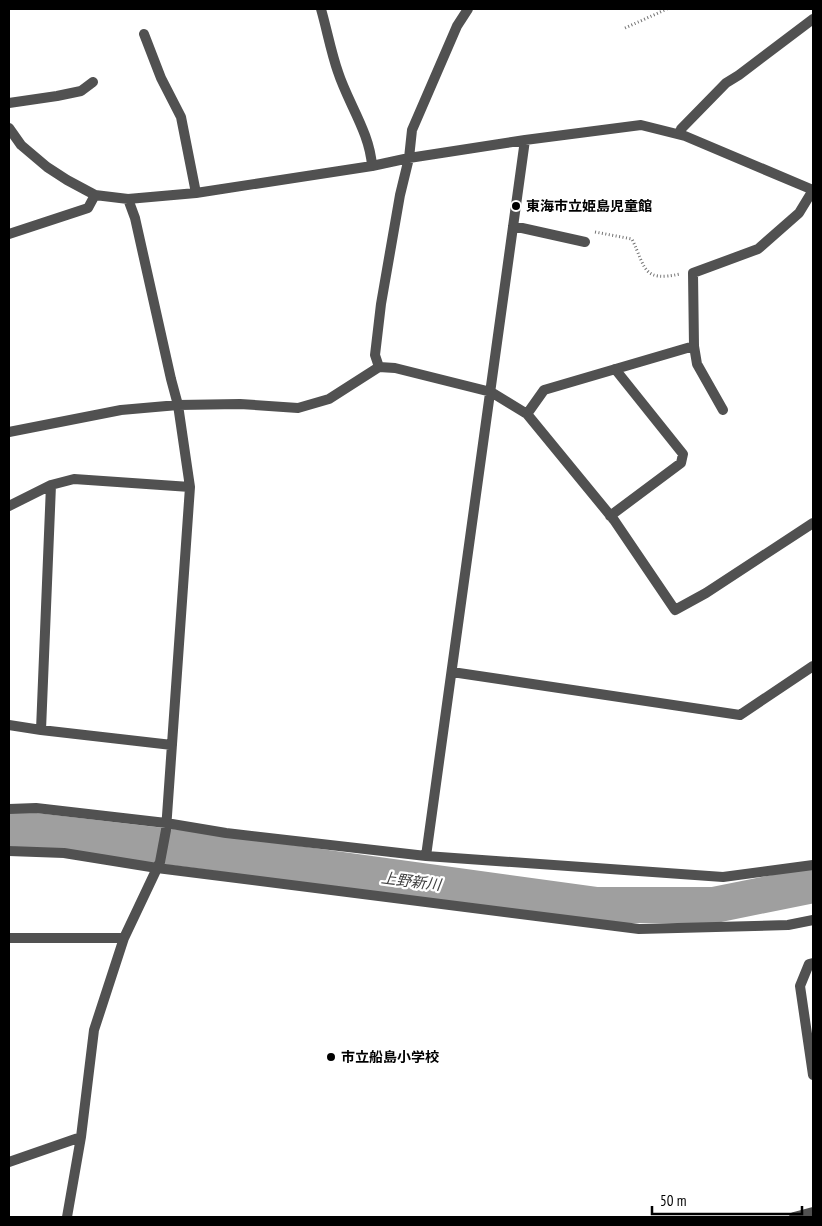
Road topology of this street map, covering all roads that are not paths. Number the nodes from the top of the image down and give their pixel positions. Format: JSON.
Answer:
{"nodes":[{"id":1,"x":321,"y":9,"type":"edge"},
{"id":2,"x":468,"y":9,"type":"edge"},
{"id":3,"x":813,"y":18,"type":"edge"},
{"id":4,"x":144,"y":34,"type":"dead end"},
{"id":5,"x":93,"y":82,"type":"dead end"},
{"id":6,"x":9,"y":102,"type":"edge"},
{"id":7,"x":9,"y":128,"type":"edge"},
{"id":8,"x":679,"y":134,"type":"junction"},
{"id":9,"x":525,"y":140,"type":"junction"},
{"id":10,"x":409,"y":158,"type":"junction"},
{"id":11,"x":372,"y":166,"type":"junction"},
{"id":12,"x":813,"y":190,"type":"edge"},
{"id":13,"x":196,"y":193,"type":"junction"},
{"id":14,"x":95,"y":195,"type":"junction"},
{"id":15,"x":128,"y":199,"type":"junction"},
{"id":16,"x":513,"y":226,"type":"junction"},
{"id":17,"x":9,"y":234,"type":"edge"},
{"id":18,"x":585,"y":242,"type":"dead end"},
{"id":19,"x":694,"y":346,"type":"junction"},
{"id":20,"x":379,"y":367,"type":"junction"},
{"id":21,"x":615,"y":369,"type":"junction"},
{"id":22,"x":491,"y":392,"type":"junction"},
{"id":23,"x":178,"y":405,"type":"junction"},
{"id":24,"x":723,"y":410,"type":"dead end"},
{"id":25,"x":527,"y":414,"type":"junction"},
{"id":26,"x":9,"y":432,"type":"edge"},
{"id":27,"x":51,"y":485,"type":"junction"},
{"id":28,"x":190,"y":487,"type":"junction"},
{"id":29,"x":9,"y":506,"type":"edge"},
{"id":30,"x":610,"y":516,"type":"junction"},
{"id":31,"x":813,"y":523,"type":"edge"},
{"id":32,"x":813,"y":666,"type":"edge"},
{"id":33,"x":452,"y":672,"type":"junction"},
{"id":34,"x":9,"y":725,"type":"edge"},
{"id":35,"x":41,"y":730,"type":"junction"},
{"id":36,"x":172,"y":745,"type":"junction"},
{"id":37,"x":9,"y":809,"type":"edge"},
{"id":38,"x":166,"y":827,"type":"junction"},
{"id":39,"x":9,"y":851,"type":"edge"},
{"id":40,"x":426,"y":856,"type":"junction"},
{"id":41,"x":159,"y":865,"type":"junction"},
{"id":42,"x":813,"y":865,"type":"edge"},
{"id":43,"x":813,"y":920,"type":"edge"},
{"id":44,"x":9,"y":938,"type":"edge"},
{"id":45,"x":124,"y":938,"type":"junction"},
{"id":46,"x":813,"y":963,"type":"edge"},
{"id":47,"x":813,"y":1075,"type":"edge"},
{"id":48,"x":81,"y":1137,"type":"junction"},
{"id":49,"x":9,"y":1162,"type":"edge"},
{"id":50,"x":813,"y":1212,"type":"edge"},
{"id":51,"x":67,"y":1217,"type":"edge"},
{"id":52,"x":794,"y":1217,"type":"edge"}],
"edges":[{"from":1,"to":11,"type":"street"},
{"from":2,"to":10,"type":"street"},
{"from":3,"to":8,"type":"street"},
{"from":4,"to":13,"type":"street"},
{"from":5,"to":6,"type":"street"},
{"from":7,"to":14,"type":"street"},
{"from":8,"to":9,"type":"street"},
{"from":8,"to":12,"type":"street"},
{"from":9,"to":10,"type":"street"},
{"from":9,"to":16,"type":"street"},
{"from":10,"to":11,"type":"street"},
{"from":10,"to":20,"type":"street"},
{"from":11,"to":13,"type":"street"},
{"from":12,"to":19,"type":"street"},
{"from":13,"to":15,"type":"street"},
{"from":14,"to":15,"type":"street"},
{"from":14,"to":17,"type":"street"},
{"from":15,"to":23,"type":"street"},
{"from":16,"to":18,"type":"street"},
{"from":16,"to":22,"type":"street"},
{"from":19,"to":21,"type":"street"},
{"from":19,"to":24,"type":"street"},
{"from":20,"to":22,"type":"street"},
{"from":20,"to":23,"type":"street"},
{"from":21,"to":25,"type":"street"},
{"from":21,"to":30,"type":"street"},
{"from":22,"to":25,"type":"street"},
{"from":22,"to":33,"type":"street"},
{"from":23,"to":26,"type":"street"},
{"from":23,"to":28,"type":"street"},
{"from":25,"to":30,"type":"street"},
{"from":27,"to":28,"type":"street"},
{"from":27,"to":29,"type":"street"},
{"from":27,"to":35,"type":"street"},
{"from":28,"to":36,"type":"street"},
{"from":30,"to":31,"type":"street"},
{"from":32,"to":33,"type":"street"},
{"from":33,"to":40,"type":"street"},
{"from":34,"to":35,"type":"street"},
{"from":35,"to":36,"type":"street"},
{"from":36,"to":38,"type":"street"},
{"from":37,"to":38,"type":"street"},
{"from":38,"to":40,"type":"street"},
{"from":38,"to":41,"type":"street"},
{"from":39,"to":41,"type":"street"},
{"from":40,"to":42,"type":"street"},
{"from":41,"to":43,"type":"street"},
{"from":41,"to":45,"type":"street"},
{"from":44,"to":45,"type":"street"},
{"from":45,"to":48,"type":"street"},
{"from":46,"to":47,"type":"street"},
{"from":48,"to":49,"type":"street"},
{"from":48,"to":51,"type":"street"},
{"from":50,"to":52,"type":"street"}]}
